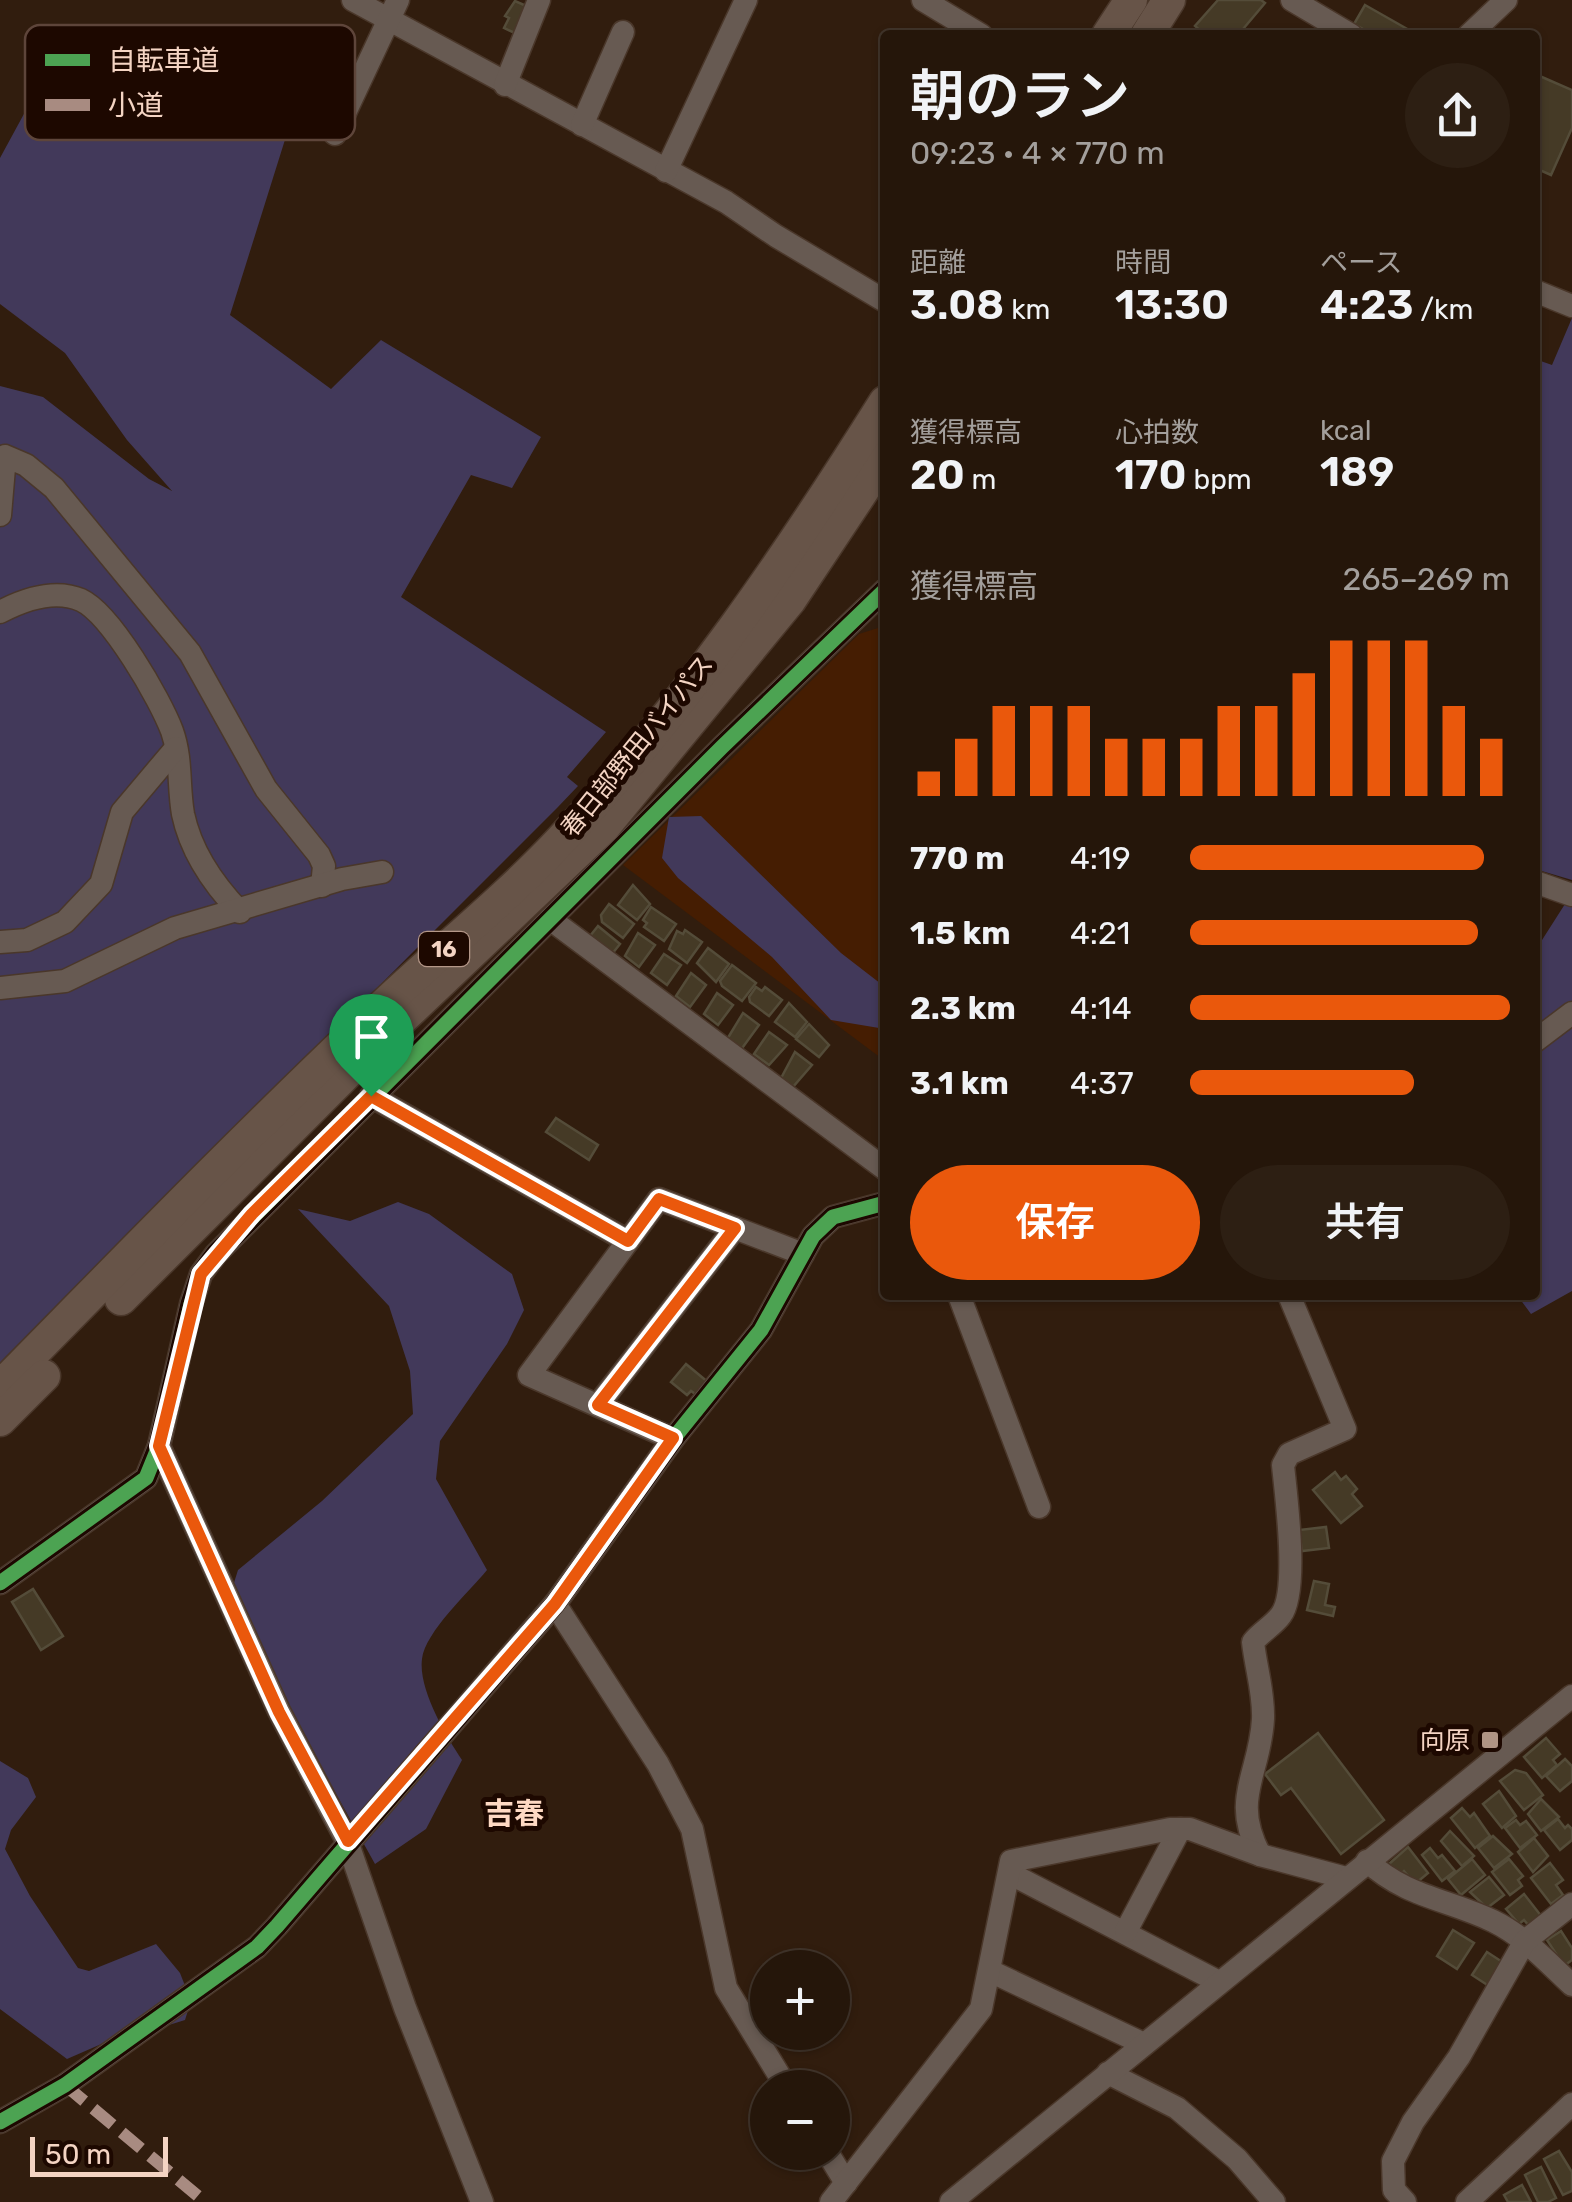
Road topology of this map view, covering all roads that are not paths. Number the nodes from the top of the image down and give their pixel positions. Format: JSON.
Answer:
{"nodes":[{"id":1,"x":353,"y":0,"type":"edge"},
{"id":2,"x":539,"y":0,"type":"edge"},
{"id":3,"x":746,"y":0,"type":"edge"},
{"id":4,"x":922,"y":0,"type":"edge"},
{"id":5,"x":1131,"y":0,"type":"edge"},
{"id":6,"x":1168,"y":0,"type":"edge"},
{"id":7,"x":1292,"y":0,"type":"edge"},
{"id":8,"x":1506,"y":0,"type":"edge"},
{"id":9,"x":394,"y":11,"type":"edge"},
{"id":10,"x":973,"y":30,"type":"edge"},
{"id":11,"x":1111,"y":30,"type":"edge"},
{"id":12,"x":1150,"y":30,"type":"edge"},
{"id":13,"x":1343,"y":30,"type":"edge"},
{"id":14,"x":1474,"y":30,"type":"edge"},
{"id":15,"x":623,"y":32,"type":"dead end"},
{"id":16,"x":506,"y":85,"type":"junction"},
{"id":17,"x":355,"y":87,"type":"edge"},
{"id":18,"x":582,"y":125,"type":"junction"},
{"id":19,"x":666,"y":171,"type":"junction"},
{"id":20,"x":1540,"y":293,"type":"edge"},
{"id":21,"x":880,"y":298,"type":"edge"},
{"id":22,"x":1572,"y":306,"type":"edge"},
{"id":23,"x":880,"y":410,"type":"edge"},
{"id":24,"x":880,"y":465,"type":"edge"},
{"id":25,"x":0,"y":515,"type":"edge"},
{"id":26,"x":0,"y":612,"type":"edge"},
{"id":27,"x":875,"y":613,"type":"edge"},
{"id":28,"x":176,"y":748,"type":"junction"},
{"id":29,"x":382,"y":872,"type":"dead end"},
{"id":30,"x":1540,"y":884,"type":"edge"},
{"id":31,"x":322,"y":886,"type":"junction"},
{"id":32,"x":1572,"y":895,"type":"edge"},
{"id":33,"x":240,"y":912,"type":"junction"},
{"id":34,"x":550,"y":919,"type":"junction"},
{"id":35,"x":0,"y":942,"type":"edge"},
{"id":36,"x":0,"y":988,"type":"edge"},
{"id":37,"x":1572,"y":1013,"type":"edge"},
{"id":38,"x":1540,"y":1037,"type":"edge"},
{"id":39,"x":371,"y":1096,"type":"junction"},
{"id":40,"x":880,"y":1165,"type":"edge"},
{"id":41,"x":880,"y":1203,"type":"edge"},
{"id":42,"x":735,"y":1228,"type":"junction"},
{"id":43,"x":628,"y":1241,"type":"junction"},
{"id":44,"x":803,"y":1254,"type":"junction"},
{"id":45,"x":961,"y":1300,"type":"edge"},
{"id":46,"x":1292,"y":1300,"type":"edge"},
{"id":47,"x":0,"y":1388,"type":"edge"},
{"id":48,"x":598,"y":1405,"type":"junction"},
{"id":49,"x":0,"y":1420,"type":"edge"},
{"id":50,"x":673,"y":1438,"type":"junction"},
{"id":51,"x":159,"y":1446,"type":"junction"},
{"id":52,"x":1039,"y":1507,"type":"dead end"},
{"id":53,"x":0,"y":1583,"type":"edge"},
{"id":54,"x":555,"y":1604,"type":"junction"},
{"id":55,"x":1569,"y":1705,"type":"edge"},
{"id":56,"x":1180,"y":1829,"type":"junction"},
{"id":57,"x":348,"y":1841,"type":"junction"},
{"id":58,"x":1260,"y":1854,"type":"junction"},
{"id":59,"x":1367,"y":1861,"type":"junction"},
{"id":60,"x":1011,"y":1874,"type":"junction"},
{"id":61,"x":1346,"y":1878,"type":"junction"},
{"id":62,"x":1572,"y":1904,"type":"edge"},
{"id":63,"x":1126,"y":1931,"type":"junction"},
{"id":64,"x":1525,"y":1941,"type":"junction"},
{"id":65,"x":990,"y":1971,"type":"junction"},
{"id":66,"x":1219,"y":1982,"type":"junction"},
{"id":67,"x":1572,"y":1985,"type":"edge"},
{"id":68,"x":1144,"y":2044,"type":"junction"},
{"id":69,"x":776,"y":2070,"type":"edge"},
{"id":70,"x":1108,"y":2073,"type":"junction"},
{"id":71,"x":1572,"y":2104,"type":"edge"},
{"id":72,"x":0,"y":2122,"type":"edge"},
{"id":73,"x":838,"y":2170,"type":"edge"},
{"id":74,"x":846,"y":2183,"type":"junction"},
{"id":75,"x":1394,"y":2198,"type":"edge"},
{"id":76,"x":482,"y":2202,"type":"edge"},
{"id":77,"x":831,"y":2202,"type":"edge"},
{"id":78,"x":951,"y":2202,"type":"edge"},
{"id":79,"x":1274,"y":2202,"type":"edge"},
{"id":80,"x":1467,"y":2202,"type":"edge"}],
"edges":[{"from":1,"to":9,"type":"street"},
{"from":2,"to":16,"type":"street"},
{"from":3,"to":19,"type":"street"},
{"from":4,"to":10,"type":"street"},
{"from":5,"to":11,"type":"highway"},
{"from":6,"to":12,"type":"highway"},
{"from":7,"to":13,"type":"street"},
{"from":8,"to":14,"type":"street"},
{"from":9,"to":16,"type":"street"},
{"from":9,"to":17,"type":"street"},
{"from":15,"to":18,"type":"street"},
{"from":16,"to":18,"type":"street"},
{"from":18,"to":19,"type":"street"},
{"from":19,"to":21,"type":"street"},
{"from":20,"to":22,"type":"street"},
{"from":23,"to":47,"type":"highway","name":"春日部野田バイパス","number":"16"},
{"from":24,"to":49,"type":"highway","name":"春日部野田バイパス","number":"16"},
{"from":25,"to":31,"type":"street"},
{"from":26,"to":28,"type":"street"},
{"from":27,"to":34,"type":"street"},
{"from":28,"to":33,"type":"street"},
{"from":28,"to":35,"type":"street"},
{"from":29,"to":31,"type":"street"},
{"from":30,"to":32,"type":"street"},
{"from":31,"to":33,"type":"street"},
{"from":33,"to":36,"type":"street"},
{"from":34,"to":39,"type":"street"},
{"from":34,"to":40,"type":"street"},
{"from":37,"to":38,"type":"street"},
{"from":39,"to":43,"type":"street"},
{"from":39,"to":51,"type":"street"},
{"from":41,"to":44,"type":"street"},
{"from":42,"to":43,"type":"street"},
{"from":42,"to":44,"type":"street"},
{"from":42,"to":48,"type":"street"},
{"from":43,"to":48,"type":"street"},
{"from":44,"to":50,"type":"street"},
{"from":45,"to":52,"type":"street"},
{"from":46,"to":58,"type":"street"},
{"from":48,"to":50,"type":"street"},
{"from":50,"to":54,"type":"street"},
{"from":51,"to":53,"type":"street"},
{"from":51,"to":57,"type":"street"},
{"from":54,"to":57,"type":"street"},
{"from":54,"to":69,"type":"street"},
{"from":55,"to":59,"type":"street"},
{"from":56,"to":58,"type":"street"},
{"from":56,"to":60,"type":"street"},
{"from":56,"to":63,"type":"street"},
{"from":57,"to":72,"type":"street"},
{"from":57,"to":76,"type":"street"},
{"from":58,"to":61,"type":"street"},
{"from":59,"to":61,"type":"street"},
{"from":59,"to":64,"type":"street"},
{"from":60,"to":63,"type":"street"},
{"from":60,"to":65,"type":"street"},
{"from":61,"to":66,"type":"street"},
{"from":62,"to":64,"type":"street"},
{"from":63,"to":66,"type":"street"},
{"from":64,"to":67,"type":"street"},
{"from":64,"to":75,"type":"street"},
{"from":65,"to":68,"type":"street"},
{"from":65,"to":74,"type":"street"},
{"from":66,"to":68,"type":"street"},
{"from":68,"to":70,"type":"street"},
{"from":70,"to":78,"type":"street"},
{"from":70,"to":79,"type":"street"},
{"from":71,"to":80,"type":"street"},
{"from":73,"to":74,"type":"street"},
{"from":74,"to":77,"type":"street"}]}
